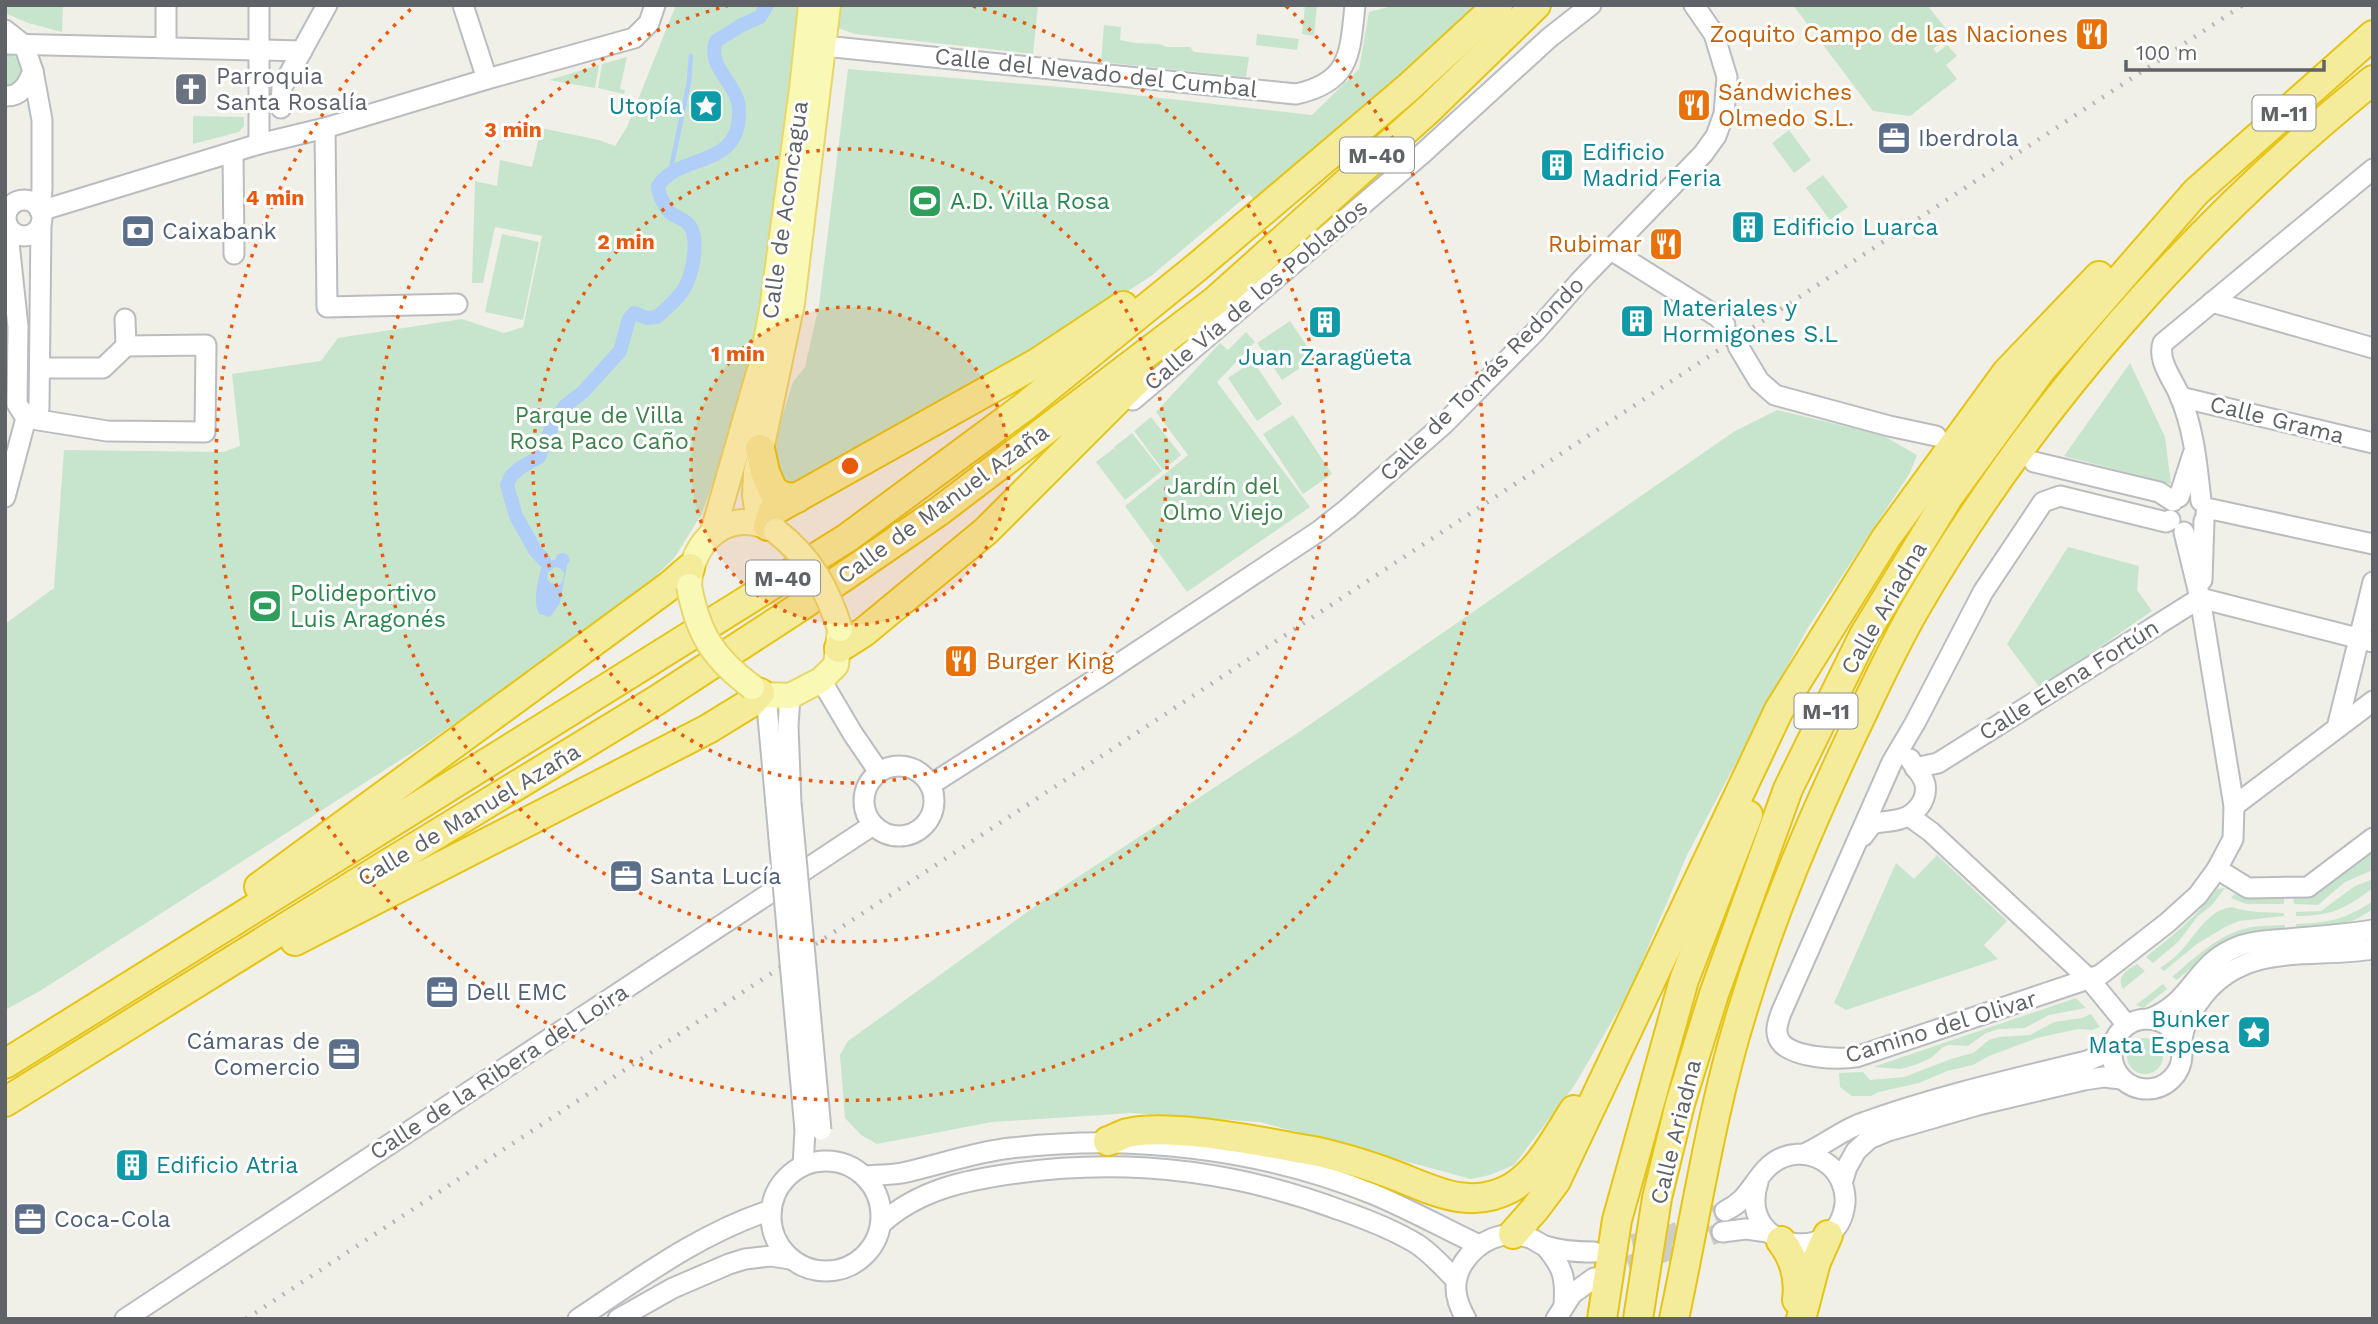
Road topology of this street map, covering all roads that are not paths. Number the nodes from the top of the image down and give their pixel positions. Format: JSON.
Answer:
{"nodes":[{"id":1,"x":166,"y":5,"type":"edge"},
{"id":2,"x":259,"y":5,"type":"edge"},
{"id":3,"x":327,"y":5,"type":"edge"},
{"id":4,"x":463,"y":5,"type":"edge"},
{"id":5,"x":655,"y":5,"type":"edge"},
{"id":6,"x":811,"y":5,"type":"edge"},
{"id":7,"x":828,"y":5,"type":"edge"},
{"id":8,"x":1355,"y":5,"type":"edge"},
{"id":9,"x":1498,"y":5,"type":"edge"},
{"id":10,"x":1536,"y":5,"type":"edge"},
{"id":11,"x":1591,"y":5,"type":"edge"},
{"id":12,"x":1694,"y":5,"type":"edge"},
{"id":13,"x":5,"y":30,"type":"edge"},
{"id":14,"x":2373,"y":36,"type":"edge"},
{"id":15,"x":14,"y":45,"type":"edge"},
{"id":16,"x":166,"y":47,"type":"junction"},
{"id":17,"x":815,"y":47,"type":"junction"},
{"id":18,"x":260,"y":49,"type":"junction"},
{"id":19,"x":302,"y":51,"type":"junction"},
{"id":20,"x":33,"y":71,"type":"junction"},
{"id":21,"x":487,"y":79,"type":"junction"},
{"id":22,"x":2373,"y":80,"type":"edge"},
{"id":23,"x":5,"y":96,"type":"edge"},
{"id":24,"x":281,"y":108,"type":"dead end"},
{"id":25,"x":325,"y":128,"type":"junction"},
{"id":26,"x":259,"y":144,"type":"junction"},
{"id":27,"x":233,"y":152,"type":"junction"},
{"id":28,"x":2373,"y":169,"type":"edge"},
{"id":29,"x":2196,"y":192,"type":"junction"},
{"id":30,"x":40,"y":215,"type":"junction"},
{"id":31,"x":6,"y":220,"type":"edge"},
{"id":32,"x":1611,"y":250,"type":"junction"},
{"id":33,"x":234,"y":254,"type":"dead end"},
{"id":34,"x":1197,"y":267,"type":"junction"},
{"id":35,"x":1215,"y":301,"type":"junction"},
{"id":36,"x":2211,"y":302,"type":"junction"},
{"id":37,"x":457,"y":304,"type":"dead end"},
{"id":38,"x":125,"y":319,"type":"dead end"},
{"id":39,"x":1725,"y":325,"type":"dead end"},
{"id":40,"x":126,"y":346,"type":"junction"},
{"id":41,"x":1738,"y":346,"type":"dead end"},
{"id":42,"x":2373,"y":348,"type":"edge"},
{"id":43,"x":41,"y":368,"type":"junction"},
{"id":44,"x":2180,"y":397,"type":"junction"},
{"id":45,"x":26,"y":418,"type":"junction"},
{"id":46,"x":1936,"y":436,"type":"dead end"},
{"id":47,"x":2373,"y":443,"type":"edge"},
{"id":48,"x":2195,"y":446,"type":"junction"},
{"id":49,"x":760,"y":449,"type":"junction"},
{"id":50,"x":2034,"y":462,"type":"dead end"},
{"id":51,"x":5,"y":497,"type":"edge"},
{"id":52,"x":797,"y":498,"type":"junction"},
{"id":53,"x":2176,"y":512,"type":"junction"},
{"id":54,"x":2204,"y":512,"type":"junction"},
{"id":55,"x":768,"y":527,"type":"junction"},
{"id":56,"x":986,"y":531,"type":"junction"},
{"id":57,"x":713,"y":532,"type":"junction"},
{"id":58,"x":2373,"y":544,"type":"edge"},
{"id":59,"x":689,"y":577,"type":"junction"},
{"id":60,"x":2373,"y":582,"type":"edge"},
{"id":61,"x":2200,"y":598,"type":"junction"},
{"id":62,"x":839,"y":638,"type":"junction"},
{"id":63,"x":2366,"y":640,"type":"edge"},
{"id":64,"x":1821,"y":645,"type":"junction"},
{"id":65,"x":821,"y":680,"type":"junction"},
{"id":66,"x":767,"y":693,"type":"junction"},
{"id":67,"x":2373,"y":701,"type":"edge"},
{"id":68,"x":1915,"y":723,"type":"junction"},
{"id":69,"x":2337,"y":728,"type":"junction"},
{"id":70,"x":879,"y":772,"type":"junction"},
{"id":71,"x":1921,"y":780,"type":"junction"},
{"id":72,"x":930,"y":785,"type":"junction"},
{"id":73,"x":2234,"y":806,"type":"junction"},
{"id":74,"x":1905,"y":817,"type":"junction"},
{"id":75,"x":873,"y":825,"type":"junction"},
{"id":76,"x":1931,"y":832,"type":"junction"},
{"id":77,"x":2373,"y":838,"type":"edge"},
{"id":78,"x":1854,"y":848,"type":"junction"},
{"id":79,"x":2217,"y":869,"type":"junction"},
{"id":80,"x":2373,"y":930,"type":"edge"},
{"id":81,"x":2373,"y":949,"type":"edge"},
{"id":82,"x":159,"y":969,"type":"junction"},
{"id":83,"x":2090,"y":980,"type":"junction"},
{"id":84,"x":2150,"y":1019,"type":"junction"},
{"id":85,"x":2127,"y":1025,"type":"junction"},
{"id":86,"x":121,"y":1030,"type":"junction"},
{"id":87,"x":1625,"y":1035,"type":"junction"},
{"id":88,"x":2113,"y":1046,"type":"junction"},
{"id":89,"x":2181,"y":1049,"type":"junction"},
{"id":90,"x":5,"y":1051,"type":"edge"},
{"id":91,"x":5,"y":1064,"type":"edge"},
{"id":92,"x":2122,"y":1079,"type":"junction"},
{"id":93,"x":5,"y":1102,"type":"edge"},
{"id":94,"x":5,"y":1121,"type":"edge"},
{"id":95,"x":813,"y":1130,"type":"junction"},
{"id":96,"x":1108,"y":1141,"type":"junction"},
{"id":97,"x":1804,"y":1154,"type":"junction"},
{"id":98,"x":832,"y":1161,"type":"junction"},
{"id":99,"x":803,"y":1166,"type":"junction"},
{"id":100,"x":865,"y":1177,"type":"junction"},
{"id":101,"x":1758,"y":1182,"type":"junction"},
{"id":102,"x":1842,"y":1183,"type":"junction"},
{"id":103,"x":771,"y":1210,"type":"junction"},
{"id":104,"x":1725,"y":1210,"type":"tunnel mouth"},
{"id":105,"x":881,"y":1224,"type":"junction"},
{"id":106,"x":1722,"y":1232,"type":"tunnel mouth"},
{"id":107,"x":1513,"y":1234,"type":"junction"},
{"id":108,"x":1828,"y":1235,"type":"junction"},
{"id":109,"x":1774,"y":1236,"type":"junction"},
{"id":110,"x":1479,"y":1245,"type":"junction"},
{"id":111,"x":1545,"y":1246,"type":"junction"},
{"id":112,"x":1594,"y":1252,"type":"tunnel mouth"},
{"id":113,"x":790,"y":1259,"type":"junction"},
{"id":114,"x":1594,"y":1278,"type":"tunnel mouth"},
{"id":115,"x":1456,"y":1280,"type":"junction"},
{"id":116,"x":1560,"y":1312,"type":"edge"},
{"id":117,"x":592,"y":1313,"type":"edge"},
{"id":118,"x":1679,"y":1318,"type":"edge"},
{"id":119,"x":125,"y":1319,"type":"edge"},
{"id":120,"x":578,"y":1319,"type":"edge"},
{"id":121,"x":618,"y":1319,"type":"edge"},
{"id":122,"x":1466,"y":1319,"type":"edge"},
{"id":123,"x":1602,"y":1319,"type":"edge"},
{"id":124,"x":1638,"y":1319,"type":"edge"},
{"id":125,"x":1794,"y":1319,"type":"edge"},
{"id":126,"x":1801,"y":1319,"type":"edge"}],
"edges":[{"from":1,"to":16,"type":"street"},
{"from":2,"to":18,"type":"street"},
{"from":3,"to":19,"type":"street"},
{"from":4,"to":21,"type":"street"},
{"from":5,"to":21,"type":"street"},
{"from":6,"to":17,"type":"main road","name":"Calle de Aconcagua"},
{"from":7,"to":17,"type":"main road","name":"Calle de Aconcagua"},
{"from":8,"to":17,"type":"street","name":"Calle del Nevado del Cumbal"},
{"from":9,"to":34,"type":"highway","name":"Calle de Manuel Azaña","number":"M-40"},
{"from":10,"to":35,"type":"highway","name":"Calle de Manuel Azaña","number":"M-40"},
{"from":11,"to":56,"type":"street","name":"Calle Vía de los Poblados"},
{"from":12,"to":32,"type":"street","name":"Calle de Tomás Redondo"},
{"from":13,"to":15,"type":"street"},
{"from":14,"to":29,"type":"highway","name":"Calle Ariadna","number":"M-11"},
{"from":15,"to":16,"type":"street"},
{"from":15,"to":20,"type":"street"},
{"from":16,"to":18,"type":"street"},
{"from":17,"to":49,"type":"main road","name":"Calle de Aconcagua"},
{"from":17,"to":57,"type":"main road","name":"Calle de Aconcagua"},
{"from":18,"to":19,"type":"street"},
{"from":18,"to":26,"type":"street"},
{"from":19,"to":24,"type":"street"},
{"from":20,"to":23,"type":"street"},
{"from":20,"to":30,"type":"street"},
{"from":21,"to":25,"type":"street"},
{"from":22,"to":118,"type":"highway","name":"Calle Ariadna","number":"M-11"},
{"from":25,"to":26,"type":"street"},
{"from":25,"to":37,"type":"street"},
{"from":26,"to":27,"type":"street"},
{"from":27,"to":30,"type":"street"},
{"from":27,"to":33,"type":"street"},
{"from":28,"to":36,"type":"street"},
{"from":29,"to":64,"type":"highway"},
{"from":29,"to":124,"type":"highway","name":"Calle Ariadna","number":"M-11"},
{"from":30,"to":31,"type":"street"},
{"from":30,"to":31,"type":"street"},
{"from":30,"to":43,"type":"street"},
{"from":31,"to":45,"type":"street"},
{"from":32,"to":39,"type":"street"},
{"from":32,"to":72,"type":"street","name":"Calle de Tomás Redondo"},
{"from":34,"to":52,"type":"highway"},
{"from":34,"to":82,"type":"highway","name":"Calle de Manuel Azaña","number":"M-40"},
{"from":35,"to":56,"type":"highway"},
{"from":35,"to":86,"type":"highway","name":"Calle de Manuel Azaña","number":"M-40"},
{"from":36,"to":42,"type":"street"},
{"from":36,"to":44,"type":"street"},
{"from":38,"to":40,"type":"street"},
{"from":40,"to":43,"type":"street"},
{"from":40,"to":45,"type":"street"},
{"from":41,"to":46,"type":"street"},
{"from":43,"to":45,"type":"street"},
{"from":44,"to":47,"type":"street","name":"Calle Grama"},
{"from":44,"to":48,"type":"street"},
{"from":45,"to":51,"type":"street"},
{"from":48,"to":53,"type":"street"},
{"from":48,"to":54,"type":"street"},
{"from":49,"to":52,"type":"highway"},
{"from":49,"to":55,"type":"main road","name":"Calle de Aconcagua"},
{"from":50,"to":53,"type":"street"},
{"from":52,"to":55,"type":"highway"},
{"from":53,"to":54,"type":"street"},
{"from":53,"to":54,"type":"street"},
{"from":53,"to":61,"type":"street"},
{"from":53,"to":68,"type":"street"},
{"from":54,"to":58,"type":"street"},
{"from":54,"to":61,"type":"street"},
{"from":55,"to":57,"type":"main road"},
{"from":55,"to":62,"type":"main road","bridge":true},
{"from":56,"to":62,"type":"highway"},
{"from":57,"to":59,"type":"main road"},
{"from":59,"to":66,"type":"main road","bridge":true},
{"from":59,"to":82,"type":"highway"},
{"from":60,"to":63,"type":"street"},
{"from":61,"to":63,"type":"street"},
{"from":61,"to":71,"type":"street","name":"Calle Elena Fortún"},
{"from":61,"to":73,"type":"street"},
{"from":62,"to":65,"type":"main road"},
{"from":63,"to":69,"type":"street"},
{"from":64,"to":87,"type":"highway"},
{"from":64,"to":123,"type":"highway"},
{"from":65,"to":66,"type":"main road"},
{"from":65,"to":70,"type":"street"},
{"from":66,"to":86,"type":"highway"},
{"from":66,"to":95,"type":"street","bridge":true},
{"from":67,"to":69,"type":"street"},
{"from":68,"to":71,"type":"street"},
{"from":68,"to":78,"type":"street"},
{"from":69,"to":73,"type":"street"},
{"from":70,"to":72,"type":"street"},
{"from":70,"to":75,"type":"street"},
{"from":71,"to":74,"type":"street","name":"Calle Elena Fortún"},
{"from":71,"to":76,"type":"street"},
{"from":72,"to":75,"type":"street"},
{"from":73,"to":79,"type":"street"},
{"from":74,"to":76,"type":"street"},
{"from":74,"to":78,"type":"street"},
{"from":75,"to":119,"type":"street","name":"Calle de la Ribera del Loira"},
{"from":76,"to":83,"type":"street"},
{"from":77,"to":79,"type":"street"},
{"from":78,"to":83,"type":"street","name":"Camino del Olivar"},
{"from":79,"to":83,"type":"street"},
{"from":80,"to":84,"type":"street"},
{"from":81,"to":89,"type":"street"},
{"from":82,"to":90,"type":"highway"},
{"from":82,"to":91,"type":"highway","name":"Calle de Manuel Azaña","number":"M-40"},
{"from":83,"to":85,"type":"street"},
{"from":84,"to":85,"type":"street"},
{"from":84,"to":89,"type":"street"},
{"from":85,"to":88,"type":"street"},
{"from":86,"to":93,"type":"highway","name":"Calle de Manuel Azaña","number":"M-40"},
{"from":86,"to":94,"type":"highway"},
{"from":87,"to":96,"type":"highway"},
{"from":87,"to":107,"type":"highway"},
{"from":88,"to":92,"type":"street"},
{"from":88,"to":97,"type":"street"},
{"from":89,"to":92,"type":"street"},
{"from":92,"to":102,"type":"street"},
{"from":95,"to":98,"type":"street"},
{"from":95,"to":99,"type":"street"},
{"from":96,"to":100,"type":"street"},
{"from":96,"to":110,"type":"street"},
{"from":97,"to":101,"type":"street"},
{"from":97,"to":102,"type":"street"},
{"from":98,"to":99,"type":"street"},
{"from":98,"to":100,"type":"street"},
{"from":99,"to":103,"type":"street"},
{"from":100,"to":105,"type":"street"},
{"from":101,"to":104,"type":"street"},
{"from":101,"to":109,"type":"street"},
{"from":102,"to":108,"type":"street"},
{"from":103,"to":113,"type":"street"},
{"from":103,"to":117,"type":"street"},
{"from":105,"to":113,"type":"street"},
{"from":105,"to":115,"type":"street"},
{"from":106,"to":109,"type":"street"},
{"from":107,"to":110,"type":"street"},
{"from":107,"to":111,"type":"street"},
{"from":108,"to":109,"type":"street"},
{"from":108,"to":126,"type":"highway"},
{"from":109,"to":125,"type":"highway"},
{"from":110,"to":115,"type":"street"},
{"from":111,"to":112,"type":"street"},
{"from":111,"to":116,"type":"street"},
{"from":113,"to":121,"type":"street"},
{"from":114,"to":116,"type":"street"},
{"from":115,"to":122,"type":"street"},
{"from":117,"to":120,"type":"street"}]}
